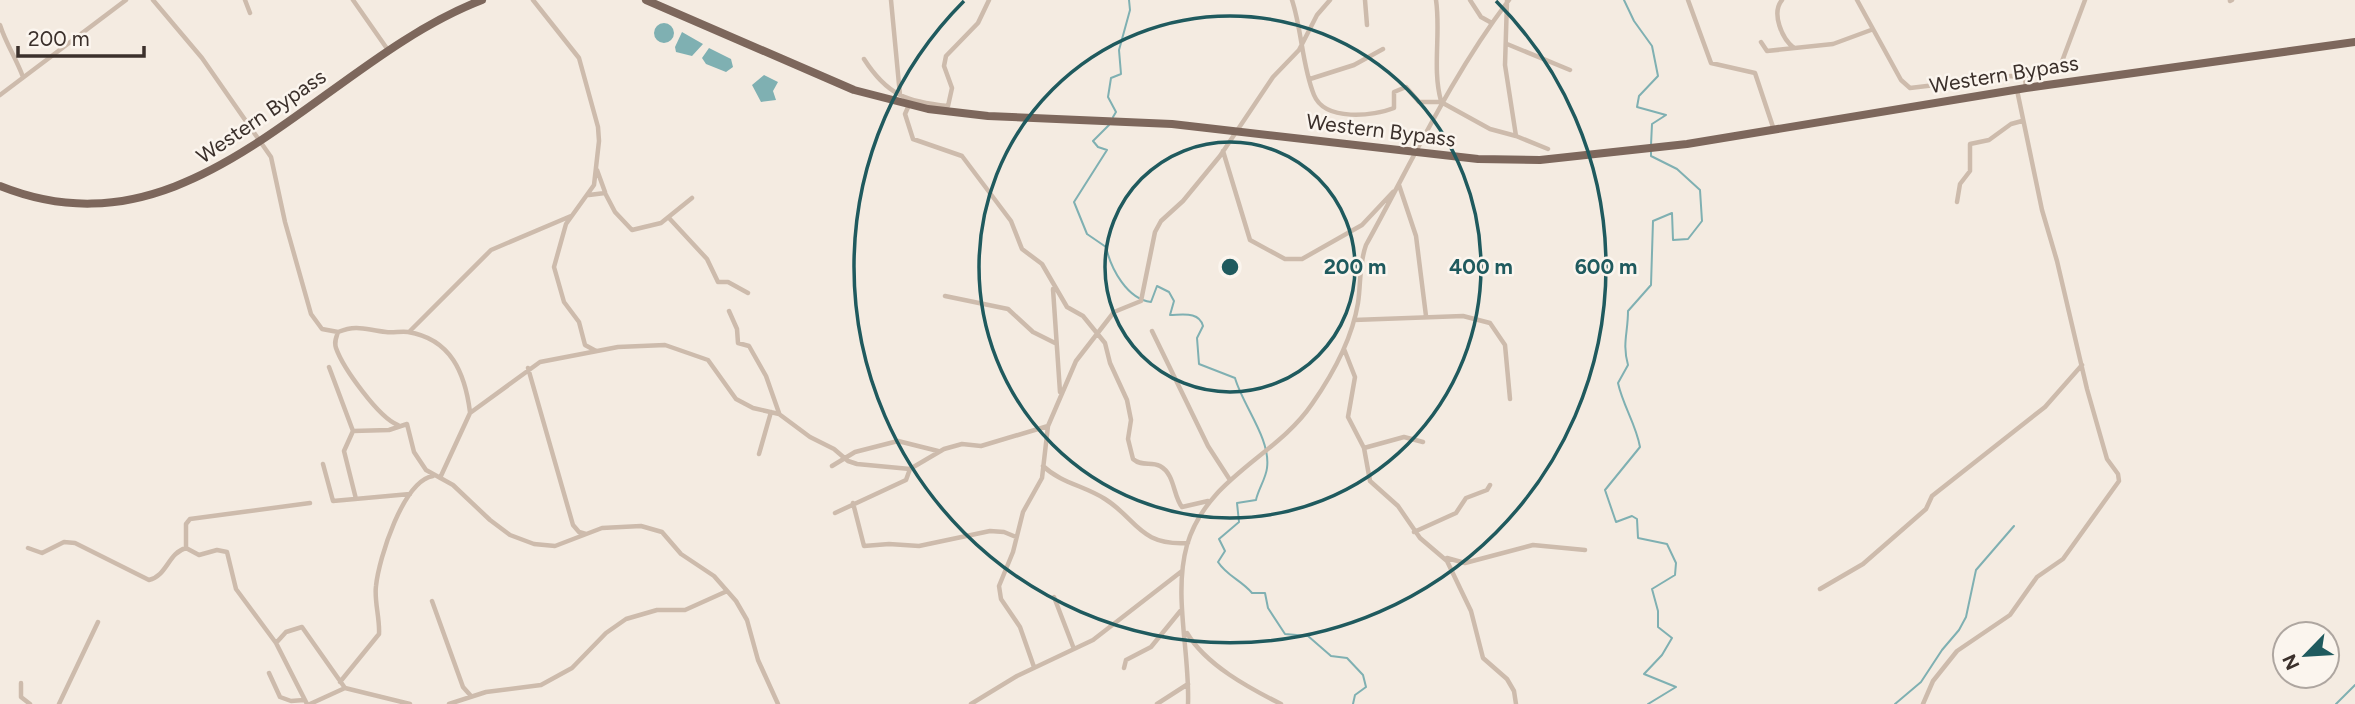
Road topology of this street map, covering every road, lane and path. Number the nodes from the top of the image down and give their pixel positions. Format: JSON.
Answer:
{"nodes":[{"id":1,"x":126,"y":0,"type":"edge"},
{"id":2,"x":153,"y":0,"type":"edge"},
{"id":3,"x":245,"y":0,"type":"edge"},
{"id":4,"x":353,"y":0,"type":"edge"},
{"id":5,"x":482,"y":0,"type":"edge"},
{"id":6,"x":533,"y":0,"type":"edge"},
{"id":7,"x":646,"y":0,"type":"edge"},
{"id":8,"x":891,"y":0,"type":"edge"},
{"id":9,"x":989,"y":0,"type":"edge"},
{"id":10,"x":1292,"y":0,"type":"edge"},
{"id":11,"x":1330,"y":0,"type":"edge"},
{"id":12,"x":1365,"y":0,"type":"edge"},
{"id":13,"x":1436,"y":0,"type":"edge"},
{"id":14,"x":1470,"y":0,"type":"edge"},
{"id":15,"x":1688,"y":0,"type":"edge"},
{"id":16,"x":1782,"y":0,"type":"edge"},
{"id":17,"x":1857,"y":0,"type":"edge"},
{"id":18,"x":2085,"y":0,"type":"edge"},
{"id":19,"x":1508,"y":1,"type":"edge"},
{"id":20,"x":250,"y":13,"type":"dead end"},
{"id":21,"x":1490,"y":22,"type":"junction"},
{"id":22,"x":0,"y":25,"type":"edge"},
{"id":23,"x":1367,"y":25,"type":"dead end"},
{"id":24,"x":1872,"y":30,"type":"junction"},
{"id":25,"x":1761,"y":42,"type":"dead end"},
{"id":26,"x":2355,"y":42,"type":"edge"},
{"id":27,"x":1303,"y":43,"type":"junction"},
{"id":28,"x":1507,"y":44,"type":"junction"},
{"id":29,"x":1383,"y":48,"type":"dead end"},
{"id":30,"x":1795,"y":48,"type":"junction"},
{"id":31,"x":388,"y":50,"type":"junction"},
{"id":32,"x":864,"y":59,"type":"dead end"},
{"id":33,"x":1570,"y":70,"type":"dead end"},
{"id":34,"x":23,"y":77,"type":"junction"},
{"id":35,"x":2025,"y":77,"type":"junction"},
{"id":36,"x":1310,"y":79,"type":"junction"},
{"id":37,"x":2022,"y":88,"type":"junction"},
{"id":38,"x":0,"y":95,"type":"edge"},
{"id":39,"x":900,"y":96,"type":"junction"},
{"id":40,"x":1441,"y":102,"type":"junction"},
{"id":41,"x":909,"y":105,"type":"junction"},
{"id":42,"x":2022,"y":121,"type":"junction"},
{"id":43,"x":1239,"y":130,"type":"junction"},
{"id":44,"x":1774,"y":131,"type":"junction"},
{"id":45,"x":1516,"y":136,"type":"junction"},
{"id":46,"x":260,"y":141,"type":"junction"},
{"id":47,"x":1548,"y":149,"type":"dead end"},
{"id":48,"x":1223,"y":151,"type":"junction"},
{"id":49,"x":1416,"y":153,"type":"junction"},
{"id":50,"x":597,"y":170,"type":"junction"},
{"id":51,"x":1399,"y":185,"type":"junction"},
{"id":52,"x":0,"y":186,"type":"edge"},
{"id":53,"x":605,"y":193,"type":"junction"},
{"id":54,"x":589,"y":195,"type":"junction"},
{"id":55,"x":692,"y":198,"type":"dead end"},
{"id":56,"x":1957,"y":202,"type":"dead end"},
{"id":57,"x":572,"y":215,"type":"junction"},
{"id":58,"x":669,"y":218,"type":"junction"},
{"id":59,"x":1053,"y":285,"type":"junction"},
{"id":60,"x":748,"y":293,"type":"dead end"},
{"id":61,"x":946,"y":296,"type":"dead end"},
{"id":62,"x":729,"y":311,"type":"dead end"},
{"id":63,"x":1426,"y":316,"type":"junction"},
{"id":64,"x":1354,"y":320,"type":"junction"},
{"id":65,"x":1152,"y":331,"type":"dead end"},
{"id":66,"x":338,"y":332,"type":"junction"},
{"id":67,"x":409,"y":332,"type":"junction"},
{"id":68,"x":1096,"y":335,"type":"junction"},
{"id":69,"x":1055,"y":343,"type":"junction"},
{"id":70,"x":585,"y":345,"type":"junction"},
{"id":71,"x":1343,"y":349,"type":"junction"},
{"id":72,"x":597,"y":352,"type":"junction"},
{"id":73,"x":578,"y":356,"type":"junction"},
{"id":74,"x":2082,"y":364,"type":"junction"},
{"id":75,"x":330,"y":367,"type":"dead end"},
{"id":76,"x":528,"y":368,"type":"junction"},
{"id":77,"x":1060,"y":396,"type":"junction"},
{"id":78,"x":1510,"y":399,"type":"dead end"},
{"id":79,"x":771,"y":412,"type":"junction"},
{"id":80,"x":470,"y":413,"type":"junction"},
{"id":81,"x":779,"y":414,"type":"junction"},
{"id":82,"x":399,"y":426,"type":"junction"},
{"id":83,"x":1048,"y":426,"type":"junction"},
{"id":84,"x":353,"y":431,"type":"junction"},
{"id":85,"x":1423,"y":442,"type":"dead end"},
{"id":86,"x":1364,"y":448,"type":"junction"},
{"id":87,"x":939,"y":451,"type":"junction"},
{"id":88,"x":759,"y":454,"type":"dead end"},
{"id":89,"x":844,"y":458,"type":"junction"},
{"id":90,"x":323,"y":464,"type":"dead end"},
{"id":91,"x":832,"y":466,"type":"dead end"},
{"id":92,"x":1043,"y":466,"type":"junction"},
{"id":93,"x":910,"y":469,"type":"junction"},
{"id":94,"x":434,"y":476,"type":"junction"},
{"id":95,"x":440,"y":478,"type":"junction"},
{"id":96,"x":1230,"y":480,"type":"junction"},
{"id":97,"x":1490,"y":485,"type":"dead end"},
{"id":98,"x":411,"y":494,"type":"junction"},
{"id":99,"x":356,"y":499,"type":"junction"},
{"id":100,"x":1209,"y":501,"type":"junction"},
{"id":101,"x":310,"y":503,"type":"dead end"},
{"id":102,"x":853,"y":503,"type":"junction"},
{"id":103,"x":835,"y":513,"type":"dead end"},
{"id":104,"x":1414,"y":532,"type":"junction"},
{"id":105,"x":587,"y":534,"type":"junction"},
{"id":106,"x":1016,"y":537,"type":"junction"},
{"id":107,"x":1188,"y":543,"type":"junction"},
{"id":108,"x":29,"y":548,"type":"dead end"},
{"id":109,"x":186,"y":548,"type":"junction"},
{"id":110,"x":1585,"y":550,"type":"dead end"},
{"id":111,"x":1443,"y":556,"type":"junction"},
{"id":112,"x":1183,"y":570,"type":"junction"},
{"id":113,"x":1820,"y":589,"type":"dead end"},
{"id":114,"x":725,"y":592,"type":"junction"},
{"id":115,"x":1054,"y":597,"type":"dead end"},
{"id":116,"x":432,"y":601,"type":"dead end"},
{"id":117,"x":1183,"y":608,"type":"junction"},
{"id":118,"x":98,"y":622,"type":"dead end"},
{"id":119,"x":1185,"y":629,"type":"junction"},
{"id":120,"x":276,"y":643,"type":"junction"},
{"id":121,"x":1074,"y":649,"type":"junction"},
{"id":122,"x":1034,"y":667,"type":"junction"},
{"id":123,"x":1124,"y":668,"type":"dead end"},
{"id":124,"x":269,"y":673,"type":"dead end"},
{"id":125,"x":340,"y":682,"type":"junction"},
{"id":126,"x":21,"y":683,"type":"dead end"},
{"id":127,"x":1189,"y":684,"type":"junction"},
{"id":128,"x":345,"y":688,"type":"junction"},
{"id":129,"x":471,"y":697,"type":"junction"},
{"id":130,"x":307,"y":703,"type":"edge"},
{"id":131,"x":403,"y":703,"type":"edge"},
{"id":132,"x":977,"y":703,"type":"edge"},
{"id":133,"x":30,"y":704,"type":"edge"},
{"id":134,"x":59,"y":704,"type":"edge"},
{"id":135,"x":410,"y":704,"type":"edge"},
{"id":136,"x":449,"y":704,"type":"edge"},
{"id":137,"x":778,"y":704,"type":"edge"},
{"id":138,"x":1157,"y":704,"type":"edge"},
{"id":139,"x":1188,"y":704,"type":"edge"},
{"id":140,"x":1281,"y":704,"type":"edge"},
{"id":141,"x":1516,"y":704,"type":"edge"},
{"id":142,"x":1923,"y":704,"type":"edge"}],
"edges":[{"from":1,"to":34,"type":"street"},
{"from":2,"to":46,"type":"street"},
{"from":3,"to":20,"type":"street"},
{"from":4,"to":31,"type":"street"},
{"from":5,"to":31,"type":"main road","name":"Western Bypass"},
{"from":6,"to":50,"type":"street"},
{"from":7,"to":41,"type":"main road"},
{"from":8,"to":39,"type":"street"},
{"from":9,"to":39,"type":"street"},
{"from":10,"to":27,"type":"street"},
{"from":11,"to":27,"type":"street"},
{"from":12,"to":23,"type":"street"},
{"from":13,"to":40,"type":"street"},
{"from":14,"to":21,"type":"street"},
{"from":15,"to":44,"type":"street"},
{"from":16,"to":30,"type":"street"},
{"from":17,"to":24,"type":"street"},
{"from":18,"to":35,"type":"street"},
{"from":19,"to":21,"type":"street"},
{"from":19,"to":28,"type":"street"},
{"from":21,"to":40,"type":"street"},
{"from":22,"to":34,"type":"street"},
{"from":24,"to":30,"type":"street"},
{"from":24,"to":35,"type":"street"},
{"from":25,"to":30,"type":"street"},
{"from":26,"to":37,"type":"main road","name":"Western Bypass"},
{"from":27,"to":36,"type":"street"},
{"from":27,"to":43,"type":"street"},
{"from":28,"to":33,"type":"street"},
{"from":28,"to":45,"type":"street"},
{"from":29,"to":36,"type":"street"},
{"from":31,"to":46,"type":"main road","name":"Western Bypass"},
{"from":32,"to":39,"type":"street"},
{"from":34,"to":38,"type":"street"},
{"from":35,"to":37,"type":"street"},
{"from":36,"to":40,"type":"street"},
{"from":37,"to":42,"type":"street"},
{"from":37,"to":44,"type":"main road","name":"Western Bypass"},
{"from":40,"to":45,"type":"street"},
{"from":40,"to":49,"type":"street"},
{"from":41,"to":43,"type":"main road","name":"Western Bypass"},
{"from":41,"to":59,"type":"street"},
{"from":42,"to":56,"type":"street"},
{"from":42,"to":74,"type":"street"},
{"from":43,"to":48,"type":"street"},
{"from":43,"to":49,"type":"main road","name":"Western Bypass"},
{"from":44,"to":49,"type":"main road","name":"Western Bypass"},
{"from":45,"to":47,"type":"street"},
{"from":46,"to":52,"type":"main road","name":"Western Bypass"},
{"from":46,"to":66,"type":"street"},
{"from":48,"to":51,"type":"street"},
{"from":48,"to":68,"type":"street"},
{"from":49,"to":51,"type":"street"},
{"from":50,"to":53,"type":"street"},
{"from":50,"to":54,"type":"street"},
{"from":51,"to":63,"type":"street"},
{"from":51,"to":64,"type":"street"},
{"from":53,"to":54,"type":"street"},
{"from":53,"to":58,"type":"street"},
{"from":54,"to":57,"type":"street"},
{"from":55,"to":58,"type":"street"},
{"from":57,"to":67,"type":"street"},
{"from":57,"to":70,"type":"street"},
{"from":58,"to":60,"type":"street"},
{"from":59,"to":68,"type":"street"},
{"from":59,"to":69,"type":"street"},
{"from":61,"to":69,"type":"street"},
{"from":62,"to":81,"type":"street"},
{"from":63,"to":64,"type":"street"},
{"from":63,"to":78,"type":"street"},
{"from":64,"to":71,"type":"street"},
{"from":65,"to":96,"type":"street"},
{"from":66,"to":67,"type":"street"},
{"from":66,"to":82,"type":"street"},
{"from":67,"to":80,"type":"street"},
{"from":68,"to":77,"type":"street"},
{"from":68,"to":100,"type":"street"},
{"from":69,"to":77,"type":"street"},
{"from":70,"to":72,"type":"street"},
{"from":70,"to":73,"type":"street"},
{"from":71,"to":86,"type":"street"},
{"from":71,"to":96,"type":"street"},
{"from":72,"to":73,"type":"street"},
{"from":72,"to":79,"type":"street"},
{"from":73,"to":76,"type":"street"},
{"from":74,"to":113,"type":"street"},
{"from":74,"to":142,"type":"street"},
{"from":75,"to":84,"type":"street"},
{"from":76,"to":80,"type":"street"},
{"from":76,"to":105,"type":"street"},
{"from":77,"to":83,"type":"street"},
{"from":79,"to":81,"type":"street"},
{"from":79,"to":88,"type":"street"},
{"from":80,"to":95,"type":"street"},
{"from":81,"to":89,"type":"street"},
{"from":82,"to":84,"type":"street"},
{"from":82,"to":94,"type":"street"},
{"from":83,"to":87,"type":"street"},
{"from":83,"to":92,"type":"street"},
{"from":84,"to":99,"type":"street"},
{"from":85,"to":86,"type":"street"},
{"from":86,"to":104,"type":"street"},
{"from":87,"to":89,"type":"street"},
{"from":87,"to":93,"type":"street"},
{"from":89,"to":91,"type":"street"},
{"from":89,"to":93,"type":"street"},
{"from":90,"to":99,"type":"street"},
{"from":92,"to":106,"type":"street"},
{"from":92,"to":107,"type":"street"},
{"from":93,"to":102,"type":"street"},
{"from":94,"to":95,"type":"street"},
{"from":94,"to":98,"type":"street"},
{"from":95,"to":105,"type":"street"},
{"from":96,"to":100,"type":"street"},
{"from":97,"to":104,"type":"street"},
{"from":98,"to":99,"type":"street"},
{"from":98,"to":125,"type":"street"},
{"from":100,"to":107,"type":"street"},
{"from":101,"to":109,"type":"street"},
{"from":102,"to":103,"type":"street"},
{"from":102,"to":106,"type":"street"},
{"from":104,"to":111,"type":"street"},
{"from":105,"to":114,"type":"street"},
{"from":106,"to":122,"type":"street"},
{"from":107,"to":112,"type":"street"},
{"from":108,"to":109,"type":"street"},
{"from":109,"to":120,"type":"street"},
{"from":110,"to":111,"type":"street"},
{"from":111,"to":141,"type":"street"},
{"from":112,"to":117,"type":"street"},
{"from":112,"to":121,"type":"street"},
{"from":114,"to":129,"type":"street"},
{"from":114,"to":137,"type":"street"},
{"from":115,"to":121,"type":"street"},
{"from":116,"to":129,"type":"street"},
{"from":117,"to":119,"type":"street"},
{"from":117,"to":123,"type":"street"},
{"from":118,"to":134,"type":"street"},
{"from":119,"to":127,"type":"street"},
{"from":119,"to":140,"type":"street"},
{"from":120,"to":125,"type":"street"},
{"from":120,"to":130,"type":"street"},
{"from":121,"to":122,"type":"street"},
{"from":122,"to":132,"type":"street"},
{"from":124,"to":130,"type":"street"},
{"from":125,"to":128,"type":"street"},
{"from":126,"to":133,"type":"street"},
{"from":127,"to":138,"type":"street"},
{"from":127,"to":139,"type":"street"},
{"from":128,"to":130,"type":"street"},
{"from":128,"to":131,"type":"street"},
{"from":129,"to":136,"type":"street"},
{"from":131,"to":135,"type":"street"}]}
